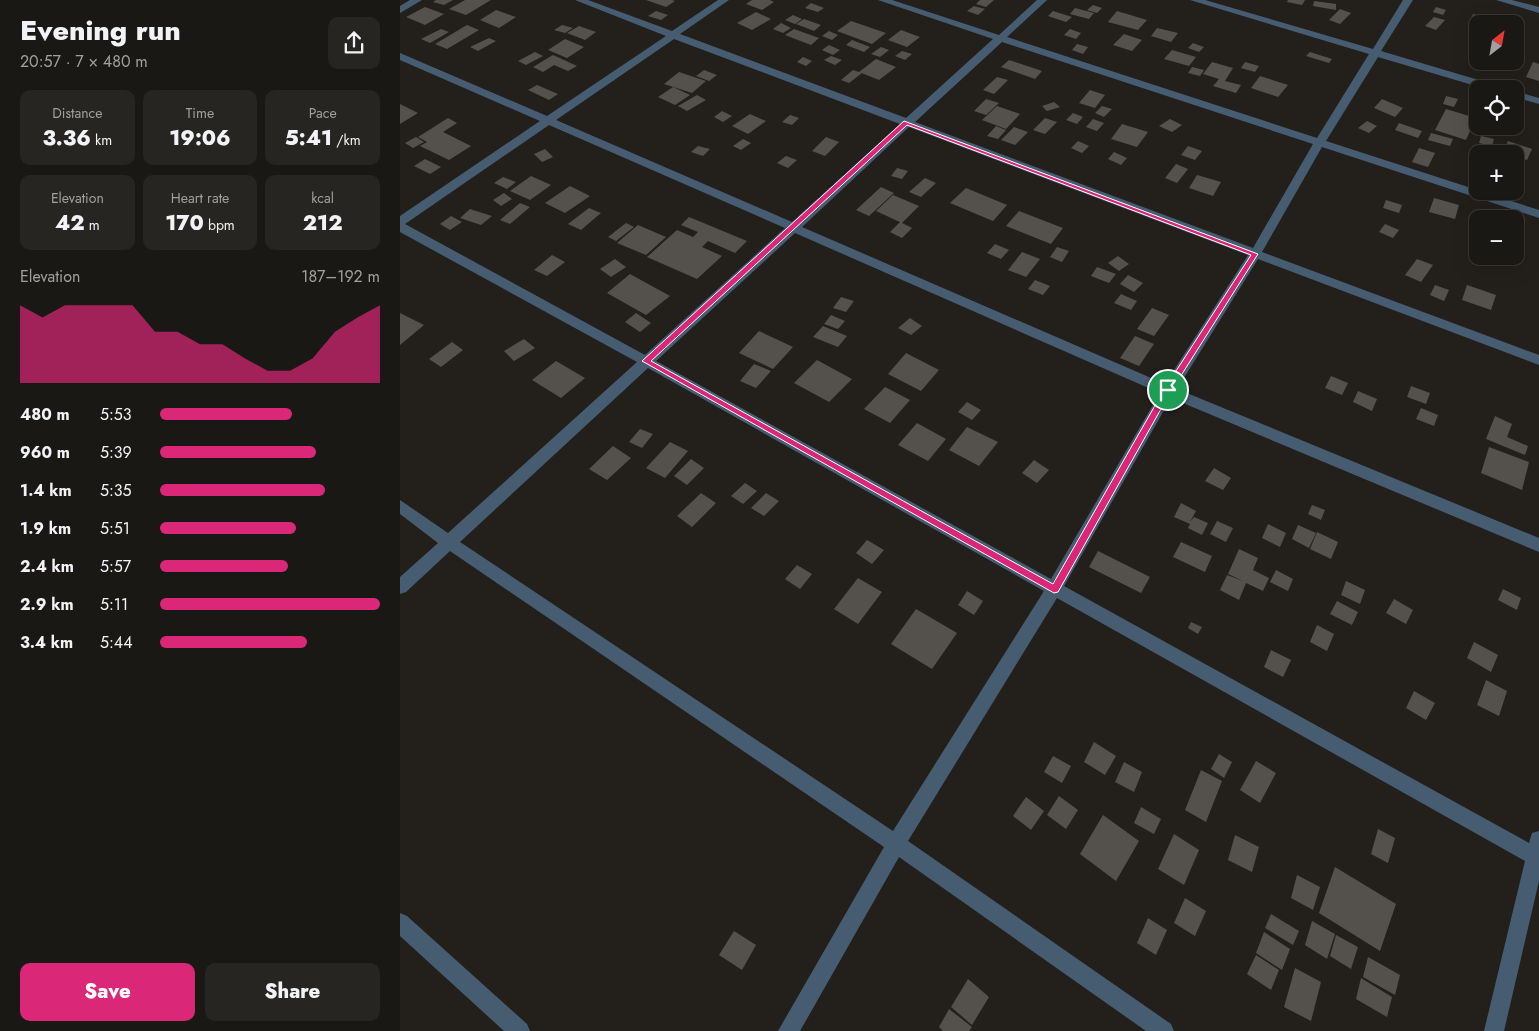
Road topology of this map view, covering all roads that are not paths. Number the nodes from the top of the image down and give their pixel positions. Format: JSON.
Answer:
{"nodes":[{"id":1,"x":417,"y":0,"type":"edge"},
{"id":2,"x":580,"y":0,"type":"edge"},
{"id":3,"x":724,"y":0,"type":"edge"},
{"id":4,"x":882,"y":0,"type":"edge"},
{"id":5,"x":1042,"y":0,"type":"edge"},
{"id":6,"x":1195,"y":0,"type":"edge"},
{"id":7,"x":1408,"y":0,"type":"edge"},
{"id":8,"x":1501,"y":0,"type":"edge"},
{"id":9,"x":400,"y":10,"type":"edge"},
{"id":10,"x":1539,"y":10,"type":"edge"},
{"id":11,"x":674,"y":35,"type":"junction"},
{"id":12,"x":1001,"y":37,"type":"junction"},
{"id":13,"x":1375,"y":53,"type":"junction"},
{"id":14,"x":400,"y":56,"type":"edge"},
{"id":15,"x":1469,"y":81,"type":"edge"},
{"id":16,"x":1524,"y":97,"type":"edge"},
{"id":17,"x":1539,"y":101,"type":"edge"},
{"id":18,"x":548,"y":122,"type":"junction"},
{"id":19,"x":906,"y":122,"type":"junction"},
{"id":20,"x":1320,"y":141,"type":"junction"},
{"id":21,"x":1539,"y":214,"type":"edge"},
{"id":22,"x":400,"y":222,"type":"edge"},
{"id":23,"x":793,"y":226,"type":"junction"},
{"id":24,"x":400,"y":227,"type":"edge"},
{"id":25,"x":1255,"y":254,"type":"junction"},
{"id":26,"x":1539,"y":360,"type":"edge"},
{"id":27,"x":646,"y":361,"type":"junction"},
{"id":28,"x":1168,"y":390,"type":"junction"},
{"id":29,"x":400,"y":506,"type":"edge"},
{"id":30,"x":450,"y":543,"type":"junction"},
{"id":31,"x":1539,"y":545,"type":"edge"},
{"id":32,"x":400,"y":587,"type":"edge"},
{"id":33,"x":1054,"y":589,"type":"junction"},
{"id":34,"x":896,"y":844,"type":"junction"},
{"id":35,"x":1538,"y":852,"type":"edge"},
{"id":36,"x":400,"y":923,"type":"edge"},
{"id":37,"x":520,"y":1031,"type":"edge"},
{"id":38,"x":788,"y":1031,"type":"edge"},
{"id":39,"x":1164,"y":1031,"type":"edge"},
{"id":40,"x":1494,"y":1031,"type":"edge"}],
"edges":[{"from":1,"to":9,"type":"street"},
{"from":2,"to":11,"type":"street"},
{"from":3,"to":11,"type":"street"},
{"from":4,"to":12,"type":"street"},
{"from":5,"to":12,"type":"street"},
{"from":6,"to":13,"type":"street"},
{"from":7,"to":13,"type":"street"},
{"from":8,"to":10,"type":"street"},
{"from":11,"to":18,"type":"street"},
{"from":11,"to":19,"type":"street"},
{"from":12,"to":19,"type":"street"},
{"from":12,"to":20,"type":"street"},
{"from":13,"to":15,"type":"street"},
{"from":13,"to":20,"type":"street"},
{"from":14,"to":18,"type":"street"},
{"from":16,"to":17,"type":"street"},
{"from":18,"to":22,"type":"street"},
{"from":18,"to":23,"type":"street"},
{"from":19,"to":23,"type":"street"},
{"from":19,"to":25,"type":"street"},
{"from":20,"to":21,"type":"street"},
{"from":20,"to":25,"type":"street"},
{"from":23,"to":27,"type":"street"},
{"from":23,"to":28,"type":"street"},
{"from":24,"to":27,"type":"street"},
{"from":25,"to":26,"type":"street"},
{"from":25,"to":28,"type":"street"},
{"from":27,"to":30,"type":"street"},
{"from":27,"to":33,"type":"street"},
{"from":28,"to":31,"type":"street"},
{"from":28,"to":33,"type":"street"},
{"from":29,"to":30,"type":"street"},
{"from":30,"to":32,"type":"street"},
{"from":30,"to":34,"type":"street"},
{"from":33,"to":34,"type":"street"},
{"from":33,"to":35,"type":"street"},
{"from":34,"to":38,"type":"street"},
{"from":34,"to":39,"type":"street"},
{"from":35,"to":40,"type":"street"},
{"from":36,"to":37,"type":"street"}]}
